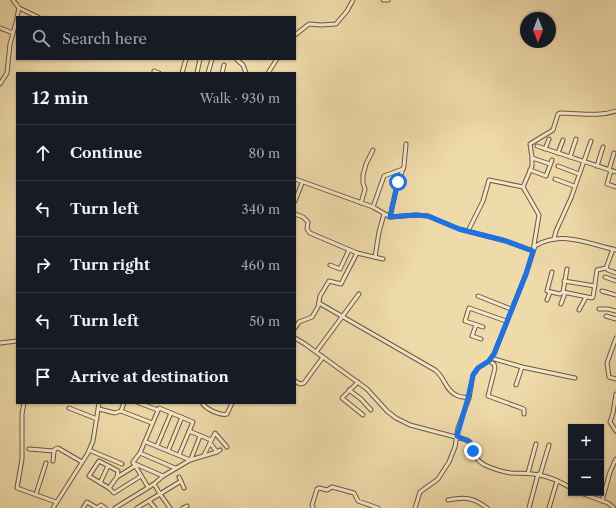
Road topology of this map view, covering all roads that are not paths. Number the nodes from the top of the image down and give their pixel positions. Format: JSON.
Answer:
{"nodes":[{"id":1,"x":13,"y":0,"type":"edge"},
{"id":2,"x":353,"y":0,"type":"edge"},
{"id":3,"x":383,"y":0,"type":"edge"},
{"id":4,"x":388,"y":0,"type":"edge"},
{"id":5,"x":19,"y":8,"type":"junction"},
{"id":6,"x":17,"y":16,"type":"edge"},
{"id":7,"x":36,"y":16,"type":"edge"},
{"id":8,"x":16,"y":22,"type":"edge"},
{"id":9,"x":0,"y":28,"type":"edge"},
{"id":10,"x":13,"y":34,"type":"junction"},
{"id":11,"x":296,"y":34,"type":"edge"},
{"id":12,"x":186,"y":60,"type":"edge"},
{"id":13,"x":200,"y":60,"type":"edge"},
{"id":14,"x":212,"y":60,"type":"edge"},
{"id":15,"x":237,"y":60,"type":"edge"},
{"id":16,"x":276,"y":60,"type":"edge"},
{"id":17,"x":224,"y":65,"type":"dead end"},
{"id":18,"x":182,"y":72,"type":"edge"},
{"id":19,"x":197,"y":72,"type":"edge"},
{"id":20,"x":208,"y":72,"type":"edge"},
{"id":21,"x":224,"y":72,"type":"edge"},
{"id":22,"x":246,"y":72,"type":"edge"},
{"id":23,"x":269,"y":72,"type":"edge"},
{"id":24,"x":0,"y":84,"type":"edge"},
{"id":25,"x":616,"y":111,"type":"edge"},
{"id":26,"x":549,"y":139,"type":"dead end"},
{"id":27,"x":576,"y":139,"type":"dead end"},
{"id":28,"x":563,"y":140,"type":"dead end"},
{"id":29,"x":591,"y":141,"type":"dead end"},
{"id":30,"x":406,"y":144,"type":"dead end"},
{"id":31,"x":537,"y":146,"type":"dead end"},
{"id":32,"x":603,"y":147,"type":"dead end"},
{"id":33,"x":545,"y":149,"type":"junction"},
{"id":34,"x":373,"y":150,"type":"dead end"},
{"id":35,"x":558,"y":153,"type":"junction"},
{"id":36,"x":614,"y":153,"type":"dead end"},
{"id":37,"x":570,"y":157,"type":"junction"},
{"id":38,"x":532,"y":158,"type":"junction"},
{"id":39,"x":552,"y":160,"type":"dead end"},
{"id":40,"x":583,"y":161,"type":"junction"},
{"id":41,"x":550,"y":164,"type":"junction"},
{"id":42,"x":558,"y":166,"type":"dead end"},
{"id":43,"x":596,"y":166,"type":"junction"},
{"id":44,"x":403,"y":169,"type":"junction"},
{"id":45,"x":530,"y":170,"type":"junction"},
{"id":46,"x":610,"y":170,"type":"junction"},
{"id":47,"x":616,"y":172,"type":"edge"},
{"id":48,"x":579,"y":174,"type":"junction"},
{"id":49,"x":555,"y":179,"type":"dead end"},
{"id":50,"x":296,"y":180,"type":"edge"},
{"id":51,"x":302,"y":183,"type":"junction"},
{"id":52,"x":574,"y":186,"type":"junction"},
{"id":53,"x":523,"y":187,"type":"junction"},
{"id":54,"x":616,"y":187,"type":"edge"},
{"id":55,"x":296,"y":198,"type":"edge"},
{"id":56,"x":361,"y":203,"type":"junction"},
{"id":57,"x":373,"y":207,"type":"junction"},
{"id":58,"x":296,"y":214,"type":"edge"},
{"id":59,"x":384,"y":214,"type":"junction"},
{"id":60,"x":390,"y":217,"type":"junction"},
{"id":61,"x":468,"y":231,"type":"junction"},
{"id":62,"x":554,"y":239,"type":"junction"},
{"id":63,"x":349,"y":250,"type":"junction"},
{"id":64,"x":614,"y":250,"type":"edge"},
{"id":65,"x":533,"y":251,"type":"junction"},
{"id":66,"x":357,"y":253,"type":"junction"},
{"id":67,"x":374,"y":257,"type":"junction"},
{"id":68,"x":383,"y":259,"type":"dead end"},
{"id":69,"x":330,"y":265,"type":"dead end"},
{"id":70,"x":606,"y":268,"type":"junction"},
{"id":71,"x":567,"y":269,"type":"dead end"},
{"id":72,"x":552,"y":272,"type":"dead end"},
{"id":73,"x":616,"y":273,"type":"edge"},
{"id":74,"x":605,"y":277,"type":"dead end"},
{"id":75,"x":564,"y":281,"type":"junction"},
{"id":76,"x":616,"y":281,"type":"edge"},
{"id":77,"x":595,"y":286,"type":"junction"},
{"id":78,"x":602,"y":291,"type":"dead end"},
{"id":79,"x":550,"y":292,"type":"junction"},
{"id":80,"x":564,"y":292,"type":"junction"},
{"id":81,"x":359,"y":294,"type":"dead end"},
{"id":82,"x":616,"y":295,"type":"edge"},
{"id":83,"x":478,"y":296,"type":"dead end"},
{"id":84,"x":586,"y":297,"type":"junction"},
{"id":85,"x":547,"y":300,"type":"dead end"},
{"id":86,"x":319,"y":304,"type":"junction"},
{"id":87,"x":561,"y":304,"type":"dead end"},
{"id":88,"x":511,"y":309,"type":"junction"},
{"id":89,"x":579,"y":310,"type":"dead end"},
{"id":90,"x":599,"y":310,"type":"dead end"},
{"id":91,"x":616,"y":311,"type":"edge"},
{"id":92,"x":606,"y":316,"type":"dead end"},
{"id":93,"x":343,"y":317,"type":"junction"},
{"id":94,"x":616,"y":319,"type":"edge"},
{"id":95,"x":506,"y":321,"type":"junction"},
{"id":96,"x":476,"y":325,"type":"junction"},
{"id":97,"x":296,"y":326,"type":"edge"},
{"id":98,"x":483,"y":327,"type":"dead end"},
{"id":99,"x":616,"y":338,"type":"edge"},
{"id":100,"x":296,"y":339,"type":"edge"},
{"id":101,"x":481,"y":339,"type":"dead end"},
{"id":102,"x":16,"y":341,"type":"edge"},
{"id":103,"x":0,"y":343,"type":"edge"},
{"id":104,"x":316,"y":352,"type":"junction"},
{"id":105,"x":323,"y":357,"type":"junction"},
{"id":106,"x":490,"y":359,"type":"junction"},
{"id":107,"x":522,"y":367,"type":"junction"},
{"id":108,"x":575,"y":378,"type":"dead end"},
{"id":109,"x":616,"y":379,"type":"edge"},
{"id":110,"x":296,"y":382,"type":"edge"},
{"id":111,"x":358,"y":383,"type":"junction"},
{"id":112,"x":516,"y":385,"type":"dead end"},
{"id":113,"x":349,"y":390,"type":"junction"},
{"id":114,"x":616,"y":394,"type":"edge"},
{"id":115,"x":468,"y":398,"type":"junction"},
{"id":116,"x":375,"y":400,"type":"dead end"},
{"id":117,"x":24,"y":404,"type":"edge"},
{"id":118,"x":99,"y":404,"type":"edge"},
{"id":119,"x":124,"y":404,"type":"edge"},
{"id":120,"x":142,"y":404,"type":"edge"},
{"id":121,"x":203,"y":404,"type":"edge"},
{"id":122,"x":232,"y":404,"type":"edge"},
{"id":123,"x":69,"y":408,"type":"dead end"},
{"id":124,"x":99,"y":409,"type":"junction"},
{"id":125,"x":158,"y":410,"type":"junction"},
{"id":126,"x":371,"y":410,"type":"dead end"},
{"id":127,"x":121,"y":411,"type":"junction"},
{"id":128,"x":171,"y":413,"type":"junction"},
{"id":129,"x":524,"y":414,"type":"dead end"},
{"id":130,"x":363,"y":415,"type":"dead end"},
{"id":131,"x":182,"y":417,"type":"junction"},
{"id":132,"x":97,"y":419,"type":"junction"},
{"id":133,"x":152,"y":423,"type":"junction"},
{"id":134,"x":189,"y":431,"type":"junction"},
{"id":135,"x":616,"y":431,"type":"edge"},
{"id":136,"x":200,"y":436,"type":"junction"},
{"id":137,"x":457,"y":436,"type":"junction"},
{"id":138,"x":146,"y":442,"type":"junction"},
{"id":139,"x":211,"y":442,"type":"junction"},
{"id":140,"x":536,"y":444,"type":"dead end"},
{"id":141,"x":549,"y":445,"type":"dead end"},
{"id":142,"x":157,"y":446,"type":"junction"},
{"id":143,"x":227,"y":447,"type":"dead end"},
{"id":144,"x":29,"y":449,"type":"dead end"},
{"id":145,"x":89,"y":450,"type":"junction"},
{"id":146,"x":168,"y":451,"type":"junction"},
{"id":147,"x":54,"y":452,"type":"junction"},
{"id":148,"x":140,"y":453,"type":"junction"},
{"id":149,"x":179,"y":455,"type":"junction"},
{"id":150,"x":204,"y":455,"type":"junction"},
{"id":151,"x":190,"y":459,"type":"junction"},
{"id":152,"x":616,"y":459,"type":"edge"},
{"id":153,"x":53,"y":461,"type":"dead end"},
{"id":154,"x":82,"y":462,"type":"junction"},
{"id":155,"x":46,"y":463,"type":"dead end"},
{"id":156,"x":615,"y":463,"type":"edge"},
{"id":157,"x":122,"y":464,"type":"dead end"},
{"id":158,"x":134,"y":464,"type":"junction"},
{"id":159,"x":108,"y":466,"type":"junction"},
{"id":160,"x":175,"y":468,"type":"junction"},
{"id":161,"x":528,"y":473,"type":"junction"},
{"id":162,"x":539,"y":475,"type":"junction"},
{"id":163,"x":141,"y":476,"type":"junction"},
{"id":164,"x":162,"y":476,"type":"junction"},
{"id":165,"x":116,"y":477,"type":"junction"},
{"id":166,"x":179,"y":477,"type":"dead end"},
{"id":167,"x":181,"y":481,"type":"junction"},
{"id":168,"x":557,"y":481,"type":"junction"},
{"id":169,"x":100,"y":483,"type":"junction"},
{"id":170,"x":154,"y":484,"type":"junction"},
{"id":171,"x":568,"y":486,"type":"edge"},
{"id":172,"x":148,"y":487,"type":"junction"},
{"id":173,"x":110,"y":488,"type":"junction"},
{"id":174,"x":184,"y":488,"type":"dead end"},
{"id":175,"x":36,"y":494,"type":"junction"},
{"id":176,"x":160,"y":494,"type":"junction"},
{"id":177,"x":590,"y":496,"type":"edge"},
{"id":178,"x":448,"y":500,"type":"dead end"},
{"id":179,"x":149,"y":501,"type":"junction"},
{"id":180,"x":602,"y":501,"type":"junction"},
{"id":181,"x":56,"y":502,"type":"junction"},
{"id":182,"x":53,"y":508,"type":"edge"},
{"id":183,"x":83,"y":508,"type":"edge"},
{"id":184,"x":97,"y":508,"type":"edge"},
{"id":185,"x":105,"y":508,"type":"edge"},
{"id":186,"x":115,"y":508,"type":"edge"},
{"id":187,"x":138,"y":508,"type":"edge"},
{"id":188,"x":155,"y":508,"type":"edge"},
{"id":189,"x":170,"y":508,"type":"edge"},
{"id":190,"x":313,"y":508,"type":"edge"},
{"id":191,"x":378,"y":508,"type":"edge"},
{"id":192,"x":415,"y":508,"type":"edge"},
{"id":193,"x":487,"y":508,"type":"edge"},
{"id":194,"x":529,"y":508,"type":"edge"},
{"id":195,"x":549,"y":508,"type":"edge"},
{"id":196,"x":614,"y":508,"type":"edge"}],
"edges":[{"from":1,"to":5,"type":"street"},
{"from":2,"to":11,"type":"street"},
{"from":3,"to":4,"type":"street"},
{"from":5,"to":6,"type":"street"},
{"from":5,"to":7,"type":"street"},
{"from":8,"to":10,"type":"street"},
{"from":9,"to":10,"type":"street"},
{"from":10,"to":24,"type":"street"},
{"from":12,"to":18,"type":"street"},
{"from":13,"to":19,"type":"street"},
{"from":14,"to":20,"type":"street"},
{"from":15,"to":22,"type":"street"},
{"from":16,"to":23,"type":"street"},
{"from":17,"to":21,"type":"street"},
{"from":25,"to":38,"type":"street"},
{"from":26,"to":33,"type":"street"},
{"from":27,"to":37,"type":"street"},
{"from":28,"to":35,"type":"street"},
{"from":29,"to":40,"type":"street"},
{"from":30,"to":44,"type":"street"},
{"from":31,"to":33,"type":"street"},
{"from":32,"to":43,"type":"street"},
{"from":33,"to":35,"type":"street"},
{"from":34,"to":56,"type":"street"},
{"from":35,"to":37,"type":"street"},
{"from":36,"to":46,"type":"street"},
{"from":37,"to":40,"type":"street"},
{"from":38,"to":41,"type":"street"},
{"from":38,"to":45,"type":"street"},
{"from":39,"to":41,"type":"street"},
{"from":40,"to":43,"type":"street"},
{"from":40,"to":48,"type":"street"},
{"from":41,"to":45,"type":"street"},
{"from":42,"to":48,"type":"street"},
{"from":43,"to":46,"type":"street"},
{"from":44,"to":57,"type":"street"},
{"from":44,"to":60,"type":"street"},
{"from":45,"to":53,"type":"street"},
{"from":46,"to":47,"type":"street"},
{"from":46,"to":54,"type":"street"},
{"from":48,"to":52,"type":"street"},
{"from":49,"to":52,"type":"street"},
{"from":50,"to":51,"type":"street"},
{"from":51,"to":55,"type":"street"},
{"from":51,"to":56,"type":"street"},
{"from":52,"to":62,"type":"street"},
{"from":53,"to":61,"type":"street"},
{"from":53,"to":65,"type":"street"},
{"from":56,"to":57,"type":"street"},
{"from":57,"to":59,"type":"street"},
{"from":58,"to":63,"type":"street"},
{"from":59,"to":60,"type":"street"},
{"from":59,"to":67,"type":"street"},
{"from":60,"to":61,"type":"street"},
{"from":61,"to":65,"type":"street"},
{"from":62,"to":64,"type":"street"},
{"from":62,"to":65,"type":"street"},
{"from":63,"to":66,"type":"street"},
{"from":63,"to":69,"type":"street"},
{"from":64,"to":70,"type":"street"},
{"from":65,"to":88,"type":"street"},
{"from":66,"to":67,"type":"street"},
{"from":66,"to":86,"type":"street"},
{"from":67,"to":68,"type":"street"},
{"from":70,"to":73,"type":"street"},
{"from":70,"to":77,"type":"street"},
{"from":71,"to":75,"type":"street"},
{"from":72,"to":79,"type":"street"},
{"from":74,"to":76,"type":"street"},
{"from":75,"to":77,"type":"street"},
{"from":75,"to":80,"type":"street"},
{"from":77,"to":84,"type":"street"},
{"from":78,"to":82,"type":"street"},
{"from":79,"to":80,"type":"street"},
{"from":79,"to":85,"type":"street"},
{"from":80,"to":84,"type":"street"},
{"from":80,"to":87,"type":"street"},
{"from":81,"to":93,"type":"street"},
{"from":83,"to":88,"type":"street"},
{"from":84,"to":89,"type":"street"},
{"from":86,"to":93,"type":"street"},
{"from":86,"to":97,"type":"street"},
{"from":88,"to":95,"type":"street"},
{"from":90,"to":91,"type":"street"},
{"from":92,"to":94,"type":"street"},
{"from":93,"to":104,"type":"street"},
{"from":93,"to":115,"type":"street"},
{"from":95,"to":96,"type":"street"},
{"from":95,"to":106,"type":"street"},
{"from":96,"to":98,"type":"street"},
{"from":96,"to":101,"type":"street"},
{"from":99,"to":109,"type":"street"},
{"from":100,"to":104,"type":"street"},
{"from":102,"to":103,"type":"street"},
{"from":104,"to":105,"type":"street"},
{"from":105,"to":110,"type":"street"},
{"from":105,"to":111,"type":"street"},
{"from":106,"to":107,"type":"street"},
{"from":106,"to":115,"type":"street"},
{"from":106,"to":129,"type":"street"},
{"from":107,"to":108,"type":"street"},
{"from":107,"to":112,"type":"street"},
{"from":111,"to":113,"type":"street"},
{"from":111,"to":116,"type":"street"},
{"from":111,"to":137,"type":"street"},
{"from":113,"to":126,"type":"street"},
{"from":113,"to":130,"type":"street"},
{"from":114,"to":135,"type":"street"},
{"from":115,"to":137,"type":"street"},
{"from":117,"to":175,"type":"street"},
{"from":118,"to":124,"type":"street"},
{"from":119,"to":127,"type":"street"},
{"from":120,"to":125,"type":"street"},
{"from":121,"to":122,"type":"street"},
{"from":123,"to":132,"type":"street"},
{"from":124,"to":127,"type":"street"},
{"from":124,"to":132,"type":"street"},
{"from":125,"to":128,"type":"street"},
{"from":125,"to":133,"type":"street"},
{"from":127,"to":133,"type":"street"},
{"from":128,"to":131,"type":"street"},
{"from":128,"to":142,"type":"street"},
{"from":131,"to":134,"type":"street"},
{"from":131,"to":146,"type":"street"},
{"from":132,"to":145,"type":"street"},
{"from":133,"to":138,"type":"street"},
{"from":134,"to":136,"type":"street"},
{"from":134,"to":149,"type":"street"},
{"from":136,"to":139,"type":"street"},
{"from":136,"to":151,"type":"street"},
{"from":137,"to":161,"type":"street"},
{"from":137,"to":192,"type":"street"},
{"from":138,"to":142,"type":"street"},
{"from":138,"to":148,"type":"street"},
{"from":139,"to":143,"type":"street"},
{"from":139,"to":150,"type":"street"},
{"from":139,"to":150,"type":"street"},
{"from":140,"to":161,"type":"street"},
{"from":141,"to":162,"type":"street"},
{"from":142,"to":146,"type":"street"},
{"from":144,"to":147,"type":"street"},
{"from":145,"to":154,"type":"street"},
{"from":145,"to":157,"type":"street"},
{"from":146,"to":149,"type":"street"},
{"from":147,"to":153,"type":"street"},
{"from":147,"to":154,"type":"street"},
{"from":148,"to":158,"type":"street"},
{"from":148,"to":160,"type":"street"},
{"from":149,"to":151,"type":"street"},
{"from":150,"to":151,"type":"street"},
{"from":151,"to":160,"type":"street"},
{"from":152,"to":156,"type":"street"},
{"from":154,"to":181,"type":"street"},
{"from":155,"to":175,"type":"street"},
{"from":156,"to":180,"type":"street"},
{"from":158,"to":163,"type":"street"},
{"from":158,"to":164,"type":"street"},
{"from":158,"to":165,"type":"street"},
{"from":159,"to":165,"type":"street"},
{"from":159,"to":169,"type":"street"},
{"from":159,"to":169,"type":"street"},
{"from":160,"to":164,"type":"street"},
{"from":161,"to":162,"type":"street"},
{"from":162,"to":168,"type":"street"},
{"from":162,"to":194,"type":"street"},
{"from":163,"to":172,"type":"street"},
{"from":163,"to":173,"type":"street"},
{"from":164,"to":170,"type":"street"},
{"from":165,"to":173,"type":"street"},
{"from":166,"to":167,"type":"street"},
{"from":167,"to":174,"type":"street"},
{"from":167,"to":176,"type":"street"},
{"from":168,"to":171,"type":"street"},
{"from":168,"to":195,"type":"street"},
{"from":169,"to":173,"type":"street"},
{"from":170,"to":172,"type":"street"},
{"from":170,"to":176,"type":"street"},
{"from":172,"to":186,"type":"street"},
{"from":175,"to":181,"type":"street"},
{"from":176,"to":179,"type":"street"},
{"from":176,"to":189,"type":"street"},
{"from":177,"to":180,"type":"street"},
{"from":178,"to":193,"type":"street"},
{"from":179,"to":187,"type":"street"},
{"from":179,"to":188,"type":"street"},
{"from":180,"to":196,"type":"street"},
{"from":181,"to":182,"type":"street"},
{"from":183,"to":184,"type":"street"},
{"from":184,"to":185,"type":"street"},
{"from":190,"to":191,"type":"street"}]}
